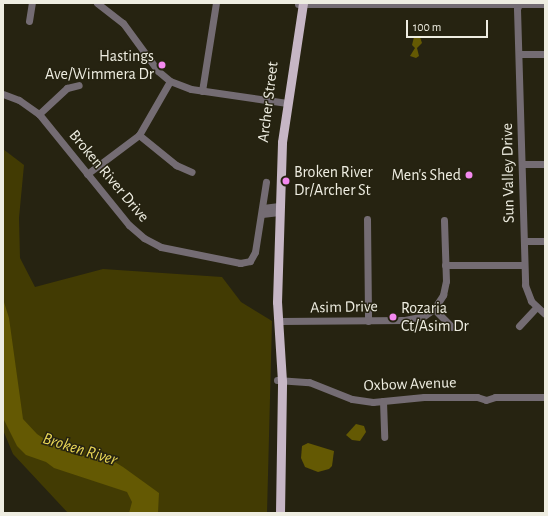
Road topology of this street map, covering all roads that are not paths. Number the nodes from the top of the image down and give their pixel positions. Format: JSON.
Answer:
{"nodes":[{"id":1,"x":32,"y":3,"type":"edge"},
{"id":2,"x":98,"y":3,"type":"edge"},
{"id":3,"x":216,"y":3,"type":"edge"},
{"id":4,"x":332,"y":3,"type":"edge"},
{"id":5,"x":300,"y":4,"type":"edge"},
{"id":6,"x":519,"y":4,"type":"edge"},
{"id":7,"x":545,"y":4,"type":"edge"},
{"id":8,"x":29,"y":21,"type":"dead end"},
{"id":9,"x":520,"y":54,"type":"junction"},
{"id":10,"x":545,"y":54,"type":"edge"},
{"id":11,"x":170,"y":81,"type":"junction"},
{"id":12,"x":78,"y":85,"type":"dead end"},
{"id":13,"x":202,"y":91,"type":"junction"},
{"id":14,"x":3,"y":94,"type":"edge"},
{"id":15,"x":284,"y":102,"type":"junction"},
{"id":16,"x":39,"y":114,"type":"junction"},
{"id":17,"x":138,"y":136,"type":"junction"},
{"id":18,"x":522,"y":164,"type":"junction"},
{"id":19,"x":545,"y":164,"type":"edge"},
{"id":20,"x":192,"y":172,"type":"dead end"},
{"id":21,"x":87,"y":174,"type":"junction"},
{"id":22,"x":266,"y":182,"type":"dead end"},
{"id":23,"x":279,"y":209,"type":"junction"},
{"id":24,"x":263,"y":211,"type":"junction"},
{"id":25,"x":367,"y":219,"type":"dead end"},
{"id":26,"x":444,"y":220,"type":"dead end"},
{"id":27,"x":545,"y":241,"type":"edge"},
{"id":28,"x":524,"y":242,"type":"junction"},
{"id":29,"x":445,"y":265,"type":"junction"},
{"id":30,"x":524,"y":265,"type":"junction"},
{"id":31,"x":536,"y":308,"type":"junction"},
{"id":32,"x":434,"y":309,"type":"junction"},
{"id":33,"x":545,"y":314,"type":"edge"},
{"id":34,"x":368,"y":321,"type":"junction"},
{"id":35,"x":279,"y":322,"type":"junction"},
{"id":36,"x":519,"y":326,"type":"dead end"},
{"id":37,"x":452,"y":327,"type":"dead end"},
{"id":38,"x":279,"y":380,"type":"junction"},
{"id":39,"x":545,"y":397,"type":"edge"},
{"id":40,"x":383,"y":401,"type":"junction"},
{"id":41,"x":384,"y":437,"type":"dead end"},
{"id":42,"x":280,"y":513,"type":"edge"}],
"edges":[{"from":1,"to":8,"type":"street"},
{"from":2,"to":11,"type":"street"},
{"from":3,"to":13,"type":"street"},
{"from":4,"to":5,"type":"street"},
{"from":4,"to":6,"type":"street"},
{"from":5,"to":15,"type":"main road","name":"Archer Street"},
{"from":6,"to":7,"type":"street"},
{"from":6,"to":9,"type":"street","name":"Sun Valley Drive"},
{"from":9,"to":10,"type":"street"},
{"from":9,"to":18,"type":"street","name":"Sun Valley Drive"},
{"from":11,"to":13,"type":"street"},
{"from":11,"to":17,"type":"street"},
{"from":12,"to":16,"type":"street"},
{"from":13,"to":15,"type":"street"},
{"from":14,"to":16,"type":"street","name":"Broken River Drive"},
{"from":15,"to":23,"type":"main road","name":"Archer Street"},
{"from":16,"to":21,"type":"street","name":"Broken River Drive"},
{"from":17,"to":20,"type":"street"},
{"from":17,"to":21,"type":"street"},
{"from":18,"to":19,"type":"street"},
{"from":18,"to":28,"type":"street","name":"Sun Valley Drive"},
{"from":21,"to":24,"type":"street","name":"Broken River Drive"},
{"from":22,"to":24,"type":"street"},
{"from":23,"to":24,"type":"street"},
{"from":23,"to":35,"type":"main road","name":"Archer Street"},
{"from":25,"to":34,"type":"street"},
{"from":26,"to":29,"type":"street"},
{"from":27,"to":28,"type":"street"},
{"from":28,"to":30,"type":"street","name":"Sun Valley Drive"},
{"from":29,"to":30,"type":"street"},
{"from":29,"to":32,"type":"street"},
{"from":30,"to":31,"type":"street","name":"Sun Valley Drive"},
{"from":31,"to":33,"type":"street"},
{"from":31,"to":36,"type":"street"},
{"from":32,"to":34,"type":"street","name":"Asim Drive"},
{"from":32,"to":37,"type":"street"},
{"from":34,"to":35,"type":"street","name":"Asim Drive"},
{"from":35,"to":38,"type":"main road","name":"Archer Street"},
{"from":38,"to":40,"type":"street","name":"Oxbow Avenue"},
{"from":38,"to":42,"type":"main road","name":"Archer Street"},
{"from":39,"to":40,"type":"street","name":"Oxbow Avenue"},
{"from":40,"to":41,"type":"street"}]}
